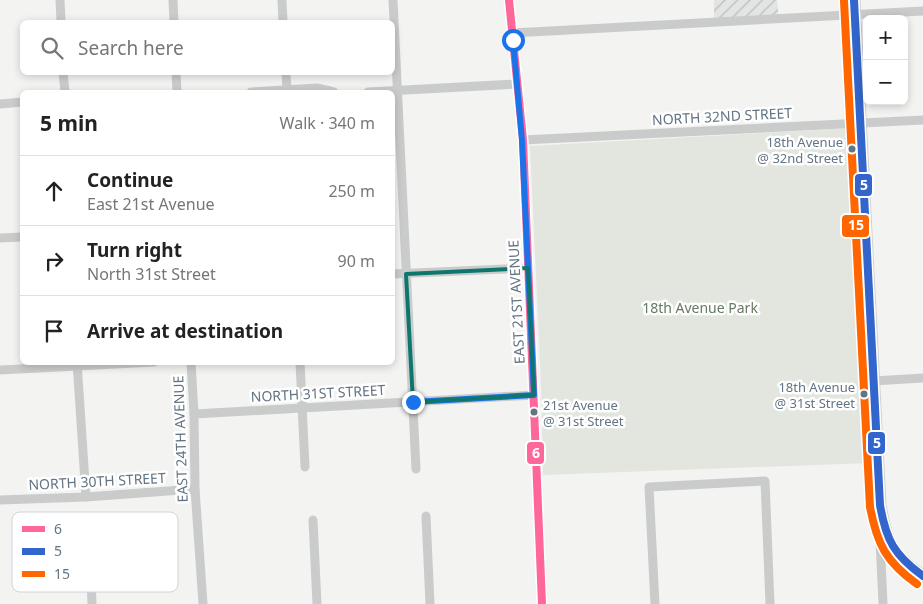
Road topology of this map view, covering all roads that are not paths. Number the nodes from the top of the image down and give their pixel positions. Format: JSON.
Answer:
{"nodes":[{"id":1,"x":60,"y":0,"type":"edge"},
{"id":2,"x":173,"y":0,"type":"edge"},
{"id":3,"x":282,"y":0,"type":"edge"},
{"id":4,"x":393,"y":0,"type":"edge"},
{"id":5,"x":509,"y":0,"type":"edge"},
{"id":6,"x":854,"y":0,"type":"edge"},
{"id":7,"x":923,"y":11,"type":"edge"},
{"id":8,"x":855,"y":14,"type":"junction"},
{"id":9,"x":61,"y":20,"type":"edge"},
{"id":10,"x":174,"y":20,"type":"edge"},
{"id":11,"x":283,"y":20,"type":"edge"},
{"id":12,"x":394,"y":20,"type":"edge"},
{"id":13,"x":512,"y":33,"type":"junction"},
{"id":14,"x":395,"y":36,"type":"edge"},
{"id":15,"x":64,"y":75,"type":"edge"},
{"id":16,"x":176,"y":75,"type":"edge"},
{"id":17,"x":286,"y":75,"type":"edge"},
{"id":18,"x":517,"y":84,"type":"junction"},
{"id":19,"x":64,"y":90,"type":"edge"},
{"id":20,"x":178,"y":90,"type":"edge"},
{"id":21,"x":287,"y":90,"type":"edge"},
{"id":22,"x":302,"y":90,"type":"edge"},
{"id":23,"x":326,"y":90,"type":"edge"},
{"id":24,"x":395,"y":90,"type":"edge"},
{"id":25,"x":398,"y":90,"type":"junction"},
{"id":26,"x":20,"y":102,"type":"edge"},
{"id":27,"x":0,"y":104,"type":"edge"},
{"id":28,"x":923,"y":120,"type":"edge"},
{"id":29,"x":861,"y":123,"type":"junction"},
{"id":30,"x":522,"y":140,"type":"junction"},
{"id":31,"x":20,"y":237,"type":"edge"},
{"id":32,"x":0,"y":238,"type":"edge"},
{"id":33,"x":528,"y":268,"type":"junction"},
{"id":34,"x":395,"y":274,"type":"edge"},
{"id":35,"x":406,"y":274,"type":"junction"},
{"id":36,"x":77,"y":365,"type":"edge"},
{"id":37,"x":191,"y":365,"type":"edge"},
{"id":38,"x":300,"y":365,"type":"edge"},
{"id":39,"x":0,"y":370,"type":"edge"},
{"id":40,"x":923,"y":378,"type":"edge"},
{"id":41,"x":873,"y":381,"type":"junction"},
{"id":42,"x":534,"y":395,"type":"junction"},
{"id":43,"x":413,"y":402,"type":"junction"},
{"id":44,"x":302,"y":408,"type":"junction"},
{"id":45,"x":194,"y":414,"type":"junction"},
{"id":46,"x":304,"y":467,"type":"dead end"},
{"id":47,"x":416,"y":468,"type":"dead end"},
{"id":48,"x":195,"y":489,"type":"junction"},
{"id":49,"x":86,"y":497,"type":"junction"},
{"id":50,"x":0,"y":500,"type":"edge"},
{"id":51,"x":426,"y":516,"type":"dead end"},
{"id":52,"x":313,"y":520,"type":"dead end"},
{"id":53,"x":884,"y":529,"type":"junction"},
{"id":54,"x":923,"y":576,"type":"edge"},
{"id":55,"x":203,"y":604,"type":"edge"},
{"id":56,"x":316,"y":604,"type":"edge"},
{"id":57,"x":430,"y":604,"type":"edge"},
{"id":58,"x":542,"y":604,"type":"edge"},
{"id":59,"x":655,"y":604,"type":"edge"},
{"id":60,"x":770,"y":604,"type":"edge"},
{"id":61,"x":883,"y":604,"type":"edge"}],
"edges":[{"from":1,"to":9,"type":"street"},
{"from":2,"to":10,"type":"street"},
{"from":3,"to":11,"type":"street"},
{"from":4,"to":12,"type":"street"},
{"from":5,"to":13,"type":"street","name":"EAST 21ST AVENUE"},
{"from":6,"to":8,"type":"main road"},
{"from":7,"to":8,"type":"street"},
{"from":8,"to":13,"type":"street"},
{"from":8,"to":29,"type":"main road"},
{"from":13,"to":18,"type":"street","name":"EAST 21ST AVENUE"},
{"from":14,"to":25,"type":"street"},
{"from":15,"to":19,"type":"street"},
{"from":16,"to":20,"type":"street"},
{"from":17,"to":21,"type":"street"},
{"from":18,"to":25,"type":"street"},
{"from":18,"to":30,"type":"street","name":"EAST 21ST AVENUE"},
{"from":22,"to":23,"type":"street"},
{"from":24,"to":25,"type":"street"},
{"from":25,"to":35,"type":"street"},
{"from":26,"to":27,"type":"street"},
{"from":28,"to":29,"type":"street","name":"NORTH 32ND STREET"},
{"from":29,"to":30,"type":"street","name":"NORTH 32ND STREET"},
{"from":29,"to":41,"type":"main road"},
{"from":30,"to":33,"type":"street","name":"EAST 21ST AVENUE"},
{"from":31,"to":32,"type":"street"},
{"from":33,"to":35,"type":"street"},
{"from":33,"to":42,"type":"street","name":"EAST 21ST AVENUE"},
{"from":34,"to":35,"type":"street"},
{"from":35,"to":43,"type":"street"},
{"from":36,"to":39,"type":"street"},
{"from":36,"to":49,"type":"street"},
{"from":37,"to":45,"type":"street","name":"EAST 24TH AVENUE"},
{"from":38,"to":44,"type":"street"},
{"from":40,"to":41,"type":"street"},
{"from":41,"to":53,"type":"main road"},
{"from":42,"to":43,"type":"street","name":"NORTH 31ST STREET"},
{"from":42,"to":58,"type":"street","name":"EAST 21ST AVENUE"},
{"from":43,"to":44,"type":"street","name":"NORTH 31ST STREET"},
{"from":43,"to":47,"type":"street"},
{"from":44,"to":45,"type":"street","name":"NORTH 31ST STREET"},
{"from":44,"to":46,"type":"street"},
{"from":45,"to":48,"type":"street","name":"EAST 24TH AVENUE"},
{"from":48,"to":49,"type":"street","name":"NORTH 30TH STREET"},
{"from":48,"to":55,"type":"street","name":"EAST 24TH AVENUE"},
{"from":49,"to":50,"type":"street","name":"NORTH 30TH STREET"},
{"from":51,"to":57,"type":"street"},
{"from":52,"to":56,"type":"street"},
{"from":53,"to":54,"type":"main road"},
{"from":53,"to":61,"type":"street"},
{"from":59,"to":60,"type":"street"}]}
